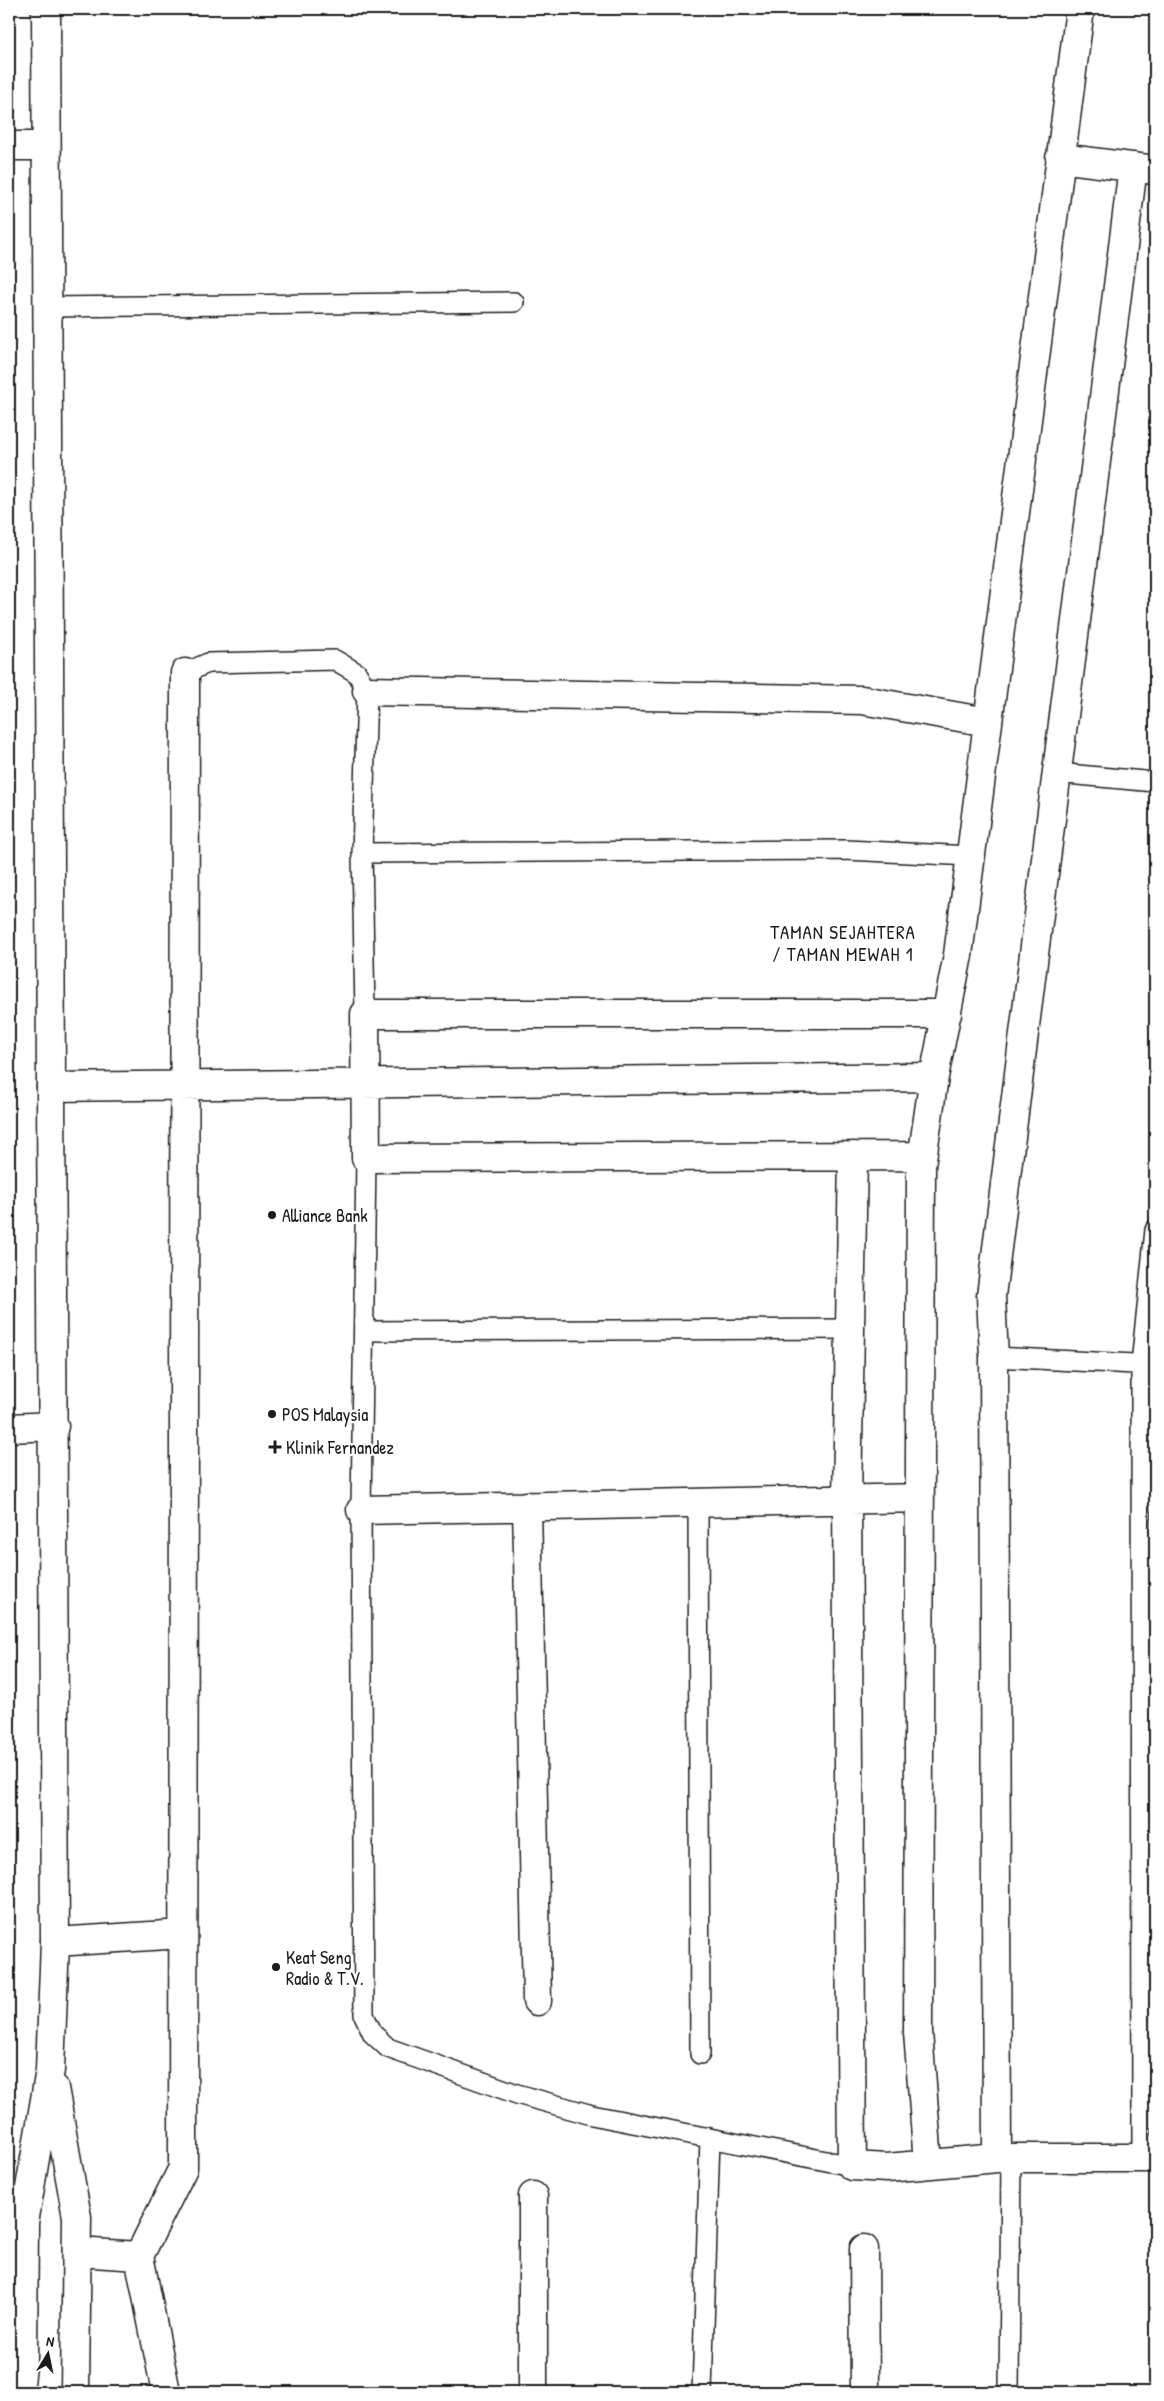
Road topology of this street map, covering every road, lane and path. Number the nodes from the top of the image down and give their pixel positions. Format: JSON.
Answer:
{"nodes":[{"id":1,"x":46,"y":9,"type":"edge"},
{"id":2,"x":1080,"y":9,"type":"edge"},
{"id":3,"x":9,"y":146,"type":"edge"},
{"id":4,"x":46,"y":146,"type":"junction"},
{"id":5,"x":1060,"y":158,"type":"junction"},
{"id":6,"x":1144,"y":169,"type":"edge"},
{"id":7,"x":514,"y":302,"type":"dead end"},
{"id":8,"x":46,"y":307,"type":"junction"},
{"id":9,"x":185,"y":673,"type":"joint"},
{"id":10,"x":367,"y":691,"type":"junction"},
{"id":11,"x":988,"y":722,"type":"junction"},
{"id":12,"x":1056,"y":773,"type":"junction"},
{"id":13,"x":1155,"y":782,"type":"edge"},
{"id":14,"x":362,"y":853,"type":"junction"},
{"id":15,"x":971,"y":856,"type":"junction"},
{"id":16,"x":365,"y":1014,"type":"junction"},
{"id":17,"x":947,"y":1014,"type":"junction"},
{"id":18,"x":934,"y":1076,"type":"junction"},
{"id":19,"x":366,"y":1083,"type":"junction"},
{"id":20,"x":184,"y":1086,"type":"junction"},
{"id":21,"x":51,"y":1087,"type":"junction"},
{"id":22,"x":852,"y":1156,"type":"junction"},
{"id":23,"x":922,"y":1156,"type":"junction"},
{"id":24,"x":366,"y":1158,"type":"junction"},
{"id":25,"x":1155,"y":1230,"type":"edge"},
{"id":26,"x":850,"y":1329,"type":"junction"},
{"id":27,"x":364,"y":1331,"type":"junction"},
{"id":28,"x":994,"y":1357,"type":"junction"},
{"id":29,"x":1148,"y":1365,"type":"edge"},
{"id":30,"x":54,"y":1426,"type":"junction"},
{"id":31,"x":9,"y":1428,"type":"edge"},
{"id":32,"x":920,"y":1498,"type":"junction"},
{"id":33,"x":847,"y":1500,"type":"junction"},
{"id":34,"x":698,"y":1503,"type":"junction"},
{"id":35,"x":527,"y":1506,"type":"junction"},
{"id":36,"x":361,"y":1510,"type":"junction"},
{"id":37,"x":184,"y":1934,"type":"junction"},
{"id":38,"x":55,"y":1942,"type":"junction"},
{"id":39,"x":537,"y":2002,"type":"dead end"},
{"id":40,"x":700,"y":2054,"type":"dead end"},
{"id":41,"x":50,"y":2070,"type":"junction"},
{"id":42,"x":710,"y":2138,"type":"junction"},
{"id":43,"x":1004,"y":2158,"type":"junction"},
{"id":44,"x":1149,"y":2158,"type":"edge"},
{"id":45,"x":928,"y":2163,"type":"junction"},
{"id":46,"x":852,"y":2166,"type":"junction"},
{"id":47,"x":533,"y":2196,"type":"dead end"},
{"id":48,"x":864,"y":2249,"type":"dead end"},
{"id":49,"x":76,"y":2252,"type":"junction"},
{"id":50,"x":139,"y":2256,"type":"junction"},
{"id":51,"x":17,"y":2376,"type":"edge"},
{"id":52,"x":75,"y":2392,"type":"edge"},
{"id":53,"x":166,"y":2392,"type":"edge"},
{"id":54,"x":534,"y":2392,"type":"edge"},
{"id":55,"x":702,"y":2392,"type":"edge"},
{"id":56,"x":866,"y":2392,"type":"edge"},
{"id":57,"x":1009,"y":2392,"type":"edge"}],
"edges":[{"from":1,"to":4,"type":"street"},
{"from":2,"to":5,"type":"street"},
{"from":3,"to":4,"type":"street"},
{"from":4,"to":8,"type":"street"},
{"from":5,"to":6,"type":"street"},
{"from":5,"to":11,"type":"street"},
{"from":6,"to":12,"type":"street"},
{"from":7,"to":8,"type":"lane"},
{"from":8,"to":21,"type":"street"},
{"from":9,"to":10,"type":"lane"},
{"from":9,"to":20,"type":"street"},
{"from":10,"to":11,"type":"street"},
{"from":10,"to":14,"type":"lane"},
{"from":11,"to":15,"type":"street"},
{"from":12,"to":13,"type":"lane"},
{"from":12,"to":28,"type":"street"},
{"from":14,"to":15,"type":"lane"},
{"from":14,"to":16,"type":"lane"},
{"from":15,"to":17,"type":"street"},
{"from":16,"to":17,"type":"street"},
{"from":16,"to":19,"type":"street"},
{"from":17,"to":18,"type":"street"},
{"from":18,"to":19,"type":"street"},
{"from":18,"to":23,"type":"street"},
{"from":19,"to":20,"type":"street"},
{"from":19,"to":24,"type":"street"},
{"from":20,"to":21,"type":"street"},
{"from":20,"to":37,"type":"street"},
{"from":21,"to":30,"type":"street"},
{"from":22,"to":23,"type":"street"},
{"from":22,"to":24,"type":"street"},
{"from":22,"to":26,"type":"street"},
{"from":23,"to":32,"type":"street"},
{"from":24,"to":27,"type":"lane"},
{"from":25,"to":29,"type":"lane"},
{"from":26,"to":27,"type":"lane"},
{"from":26,"to":33,"type":"street"},
{"from":27,"to":36,"type":"lane"},
{"from":28,"to":29,"type":"lane"},
{"from":28,"to":43,"type":"street"},
{"from":29,"to":44,"type":"lane"},
{"from":30,"to":31,"type":"street"},
{"from":30,"to":38,"type":"street"},
{"from":32,"to":33,"type":"street"},
{"from":32,"to":45,"type":"street"},
{"from":33,"to":34,"type":"street"},
{"from":33,"to":46,"type":"street"},
{"from":34,"to":35,"type":"street"},
{"from":34,"to":40,"type":"lane"},
{"from":35,"to":36,"type":"street"},
{"from":35,"to":39,"type":"street"},
{"from":36,"to":42,"type":"lane"},
{"from":37,"to":38,"type":"street"},
{"from":37,"to":50,"type":"street"},
{"from":38,"to":41,"type":"street"},
{"from":41,"to":49,"type":"street"},
{"from":41,"to":51,"type":"street"},
{"from":42,"to":46,"type":"lane"},
{"from":42,"to":55,"type":"lane"},
{"from":43,"to":44,"type":"street"},
{"from":43,"to":45,"type":"street"},
{"from":43,"to":57,"type":"lane"},
{"from":45,"to":46,"type":"street"},
{"from":47,"to":54,"type":"street"},
{"from":48,"to":56,"type":"street"},
{"from":49,"to":50,"type":"street"},
{"from":49,"to":52,"type":"street"},
{"from":50,"to":53,"type":"street"}]}
